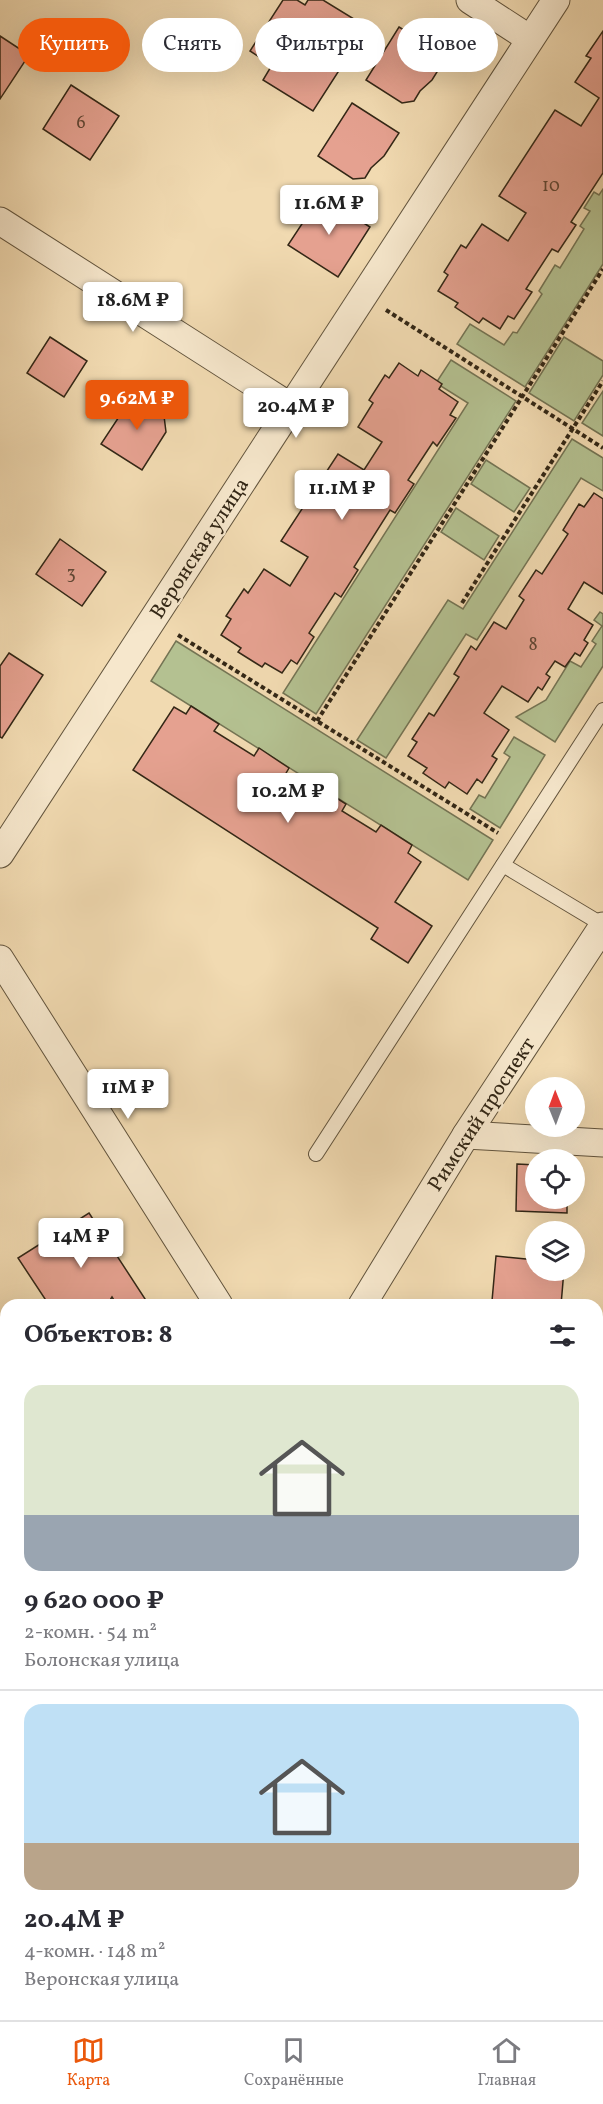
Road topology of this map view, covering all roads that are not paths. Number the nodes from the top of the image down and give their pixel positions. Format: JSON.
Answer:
{"nodes":[{"id":1,"x":470,"y":0,"type":"edge"},
{"id":2,"x":556,"y":0,"type":"edge"},
{"id":3,"x":530,"y":39,"type":"junction"},
{"id":4,"x":0,"y":221,"type":"edge"},
{"id":5,"x":291,"y":407,"type":"junction"},
{"id":6,"x":603,"y":710,"type":"edge"},
{"id":7,"x":0,"y":854,"type":"edge"},
{"id":8,"x":503,"y":865,"type":"junction"},
{"id":9,"x":603,"y":925,"type":"edge"},
{"id":10,"x":0,"y":959,"type":"edge"},
{"id":11,"x":466,"y":1135,"type":"junction"},
{"id":12,"x":603,"y":1143,"type":"edge"},
{"id":13,"x":316,"y":1154,"type":"dead end"},
{"id":14,"x":215,"y":1299,"type":"edge"},
{"id":15,"x":366,"y":1299,"type":"edge"}],
"edges":[{"from":1,"to":3,"type":"street"},
{"from":2,"to":3,"type":"street","name":"Веронская улица"},
{"from":3,"to":5,"type":"street","name":"Веронская улица"},
{"from":4,"to":5,"type":"street"},
{"from":5,"to":7,"type":"street","name":"Веронская улица"},
{"from":6,"to":8,"type":"lane"},
{"from":8,"to":9,"type":"lane"},
{"from":8,"to":13,"type":"lane"},
{"from":9,"to":11,"type":"street","name":"Римский проспект"},
{"from":10,"to":14,"type":"street"},
{"from":11,"to":12,"type":"street"},
{"from":11,"to":15,"type":"street","name":"Римский проспект"}]}
